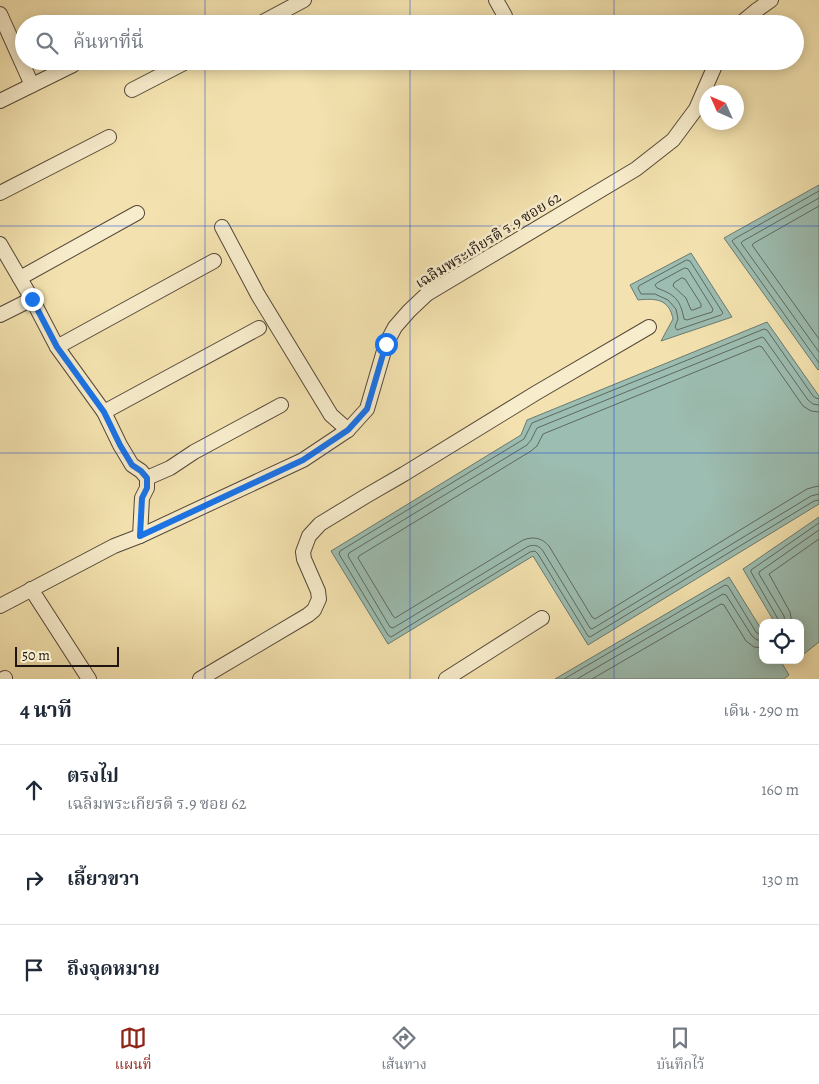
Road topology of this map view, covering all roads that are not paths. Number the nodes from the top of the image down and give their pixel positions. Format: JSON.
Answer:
{"nodes":[{"id":1,"x":304,"y":0,"type":"edge"},
{"id":2,"x":496,"y":0,"type":"edge"},
{"id":3,"x":771,"y":0,"type":"edge"},
{"id":4,"x":0,"y":14,"type":"edge"},
{"id":5,"x":276,"y":15,"type":"edge"},
{"id":6,"x":504,"y":15,"type":"edge"},
{"id":7,"x":750,"y":15,"type":"edge"},
{"id":8,"x":15,"y":47,"type":"edge"},
{"id":9,"x":25,"y":70,"type":"edge"},
{"id":10,"x":63,"y":70,"type":"edge"},
{"id":11,"x":171,"y":70,"type":"edge"},
{"id":12,"x":714,"y":70,"type":"edge"},
{"id":13,"x":32,"y":85,"type":"junction"},
{"id":14,"x":132,"y":90,"type":"dead end"},
{"id":15,"x":0,"y":101,"type":"edge"},
{"id":16,"x":109,"y":137,"type":"dead end"},
{"id":17,"x":0,"y":192,"type":"edge"},
{"id":18,"x":137,"y":213,"type":"dead end"},
{"id":19,"x":222,"y":227,"type":"dead end"},
{"id":20,"x":0,"y":244,"type":"edge"},
{"id":21,"x":214,"y":261,"type":"dead end"},
{"id":22,"x":20,"y":278,"type":"junction"},
{"id":23,"x":32,"y":299,"type":"junction"},
{"id":24,"x":0,"y":315,"type":"edge"},
{"id":25,"x":649,"y":327,"type":"dead end"},
{"id":26,"x":259,"y":328,"type":"dead end"},
{"id":27,"x":57,"y":347,"type":"junction"},
{"id":28,"x":281,"y":405,"type":"dead end"},
{"id":29,"x":104,"y":412,"type":"junction"},
{"id":30,"x":348,"y":430,"type":"junction"},
{"id":31,"x":147,"y":478,"type":"junction"},
{"id":32,"x":140,"y":536,"type":"junction"},
{"id":33,"x":31,"y":589,"type":"junction"},
{"id":34,"x":0,"y":606,"type":"edge"},
{"id":35,"x":542,"y":618,"type":"dead end"},
{"id":36,"x":89,"y":679,"type":"edge"},
{"id":37,"x":200,"y":679,"type":"edge"},
{"id":38,"x":446,"y":679,"type":"edge"}],
"edges":[{"from":1,"to":5,"type":"street"},
{"from":2,"to":6,"type":"street"},
{"from":3,"to":7,"type":"street"},
{"from":4,"to":8,"type":"street"},
{"from":9,"to":13,"type":"street"},
{"from":10,"to":13,"type":"street"},
{"from":11,"to":14,"type":"street"},
{"from":12,"to":30,"type":"street","name":"เฉลิมพระเกียรติ ร.9 ซอย 62"},
{"from":13,"to":15,"type":"street"},
{"from":16,"to":17,"type":"street"},
{"from":18,"to":22,"type":"street"},
{"from":19,"to":30,"type":"street"},
{"from":20,"to":22,"type":"street"},
{"from":21,"to":27,"type":"street"},
{"from":22,"to":23,"type":"street"},
{"from":23,"to":24,"type":"street"},
{"from":23,"to":27,"type":"street"},
{"from":25,"to":37,"type":"street"},
{"from":26,"to":29,"type":"street"},
{"from":27,"to":29,"type":"street"},
{"from":28,"to":31,"type":"street"},
{"from":29,"to":31,"type":"street"},
{"from":30,"to":32,"type":"street","name":"เฉลิมพระเกียรติ ร.9 ซอย 62"},
{"from":31,"to":32,"type":"street"},
{"from":32,"to":33,"type":"street","name":"เฉลิมพระเกียรติ ร.9 ซอย 62"},
{"from":33,"to":34,"type":"street","name":"เฉลิมพระเกียรติ ร.9 ซอย 62"},
{"from":33,"to":36,"type":"street"},
{"from":35,"to":38,"type":"street"}]}
